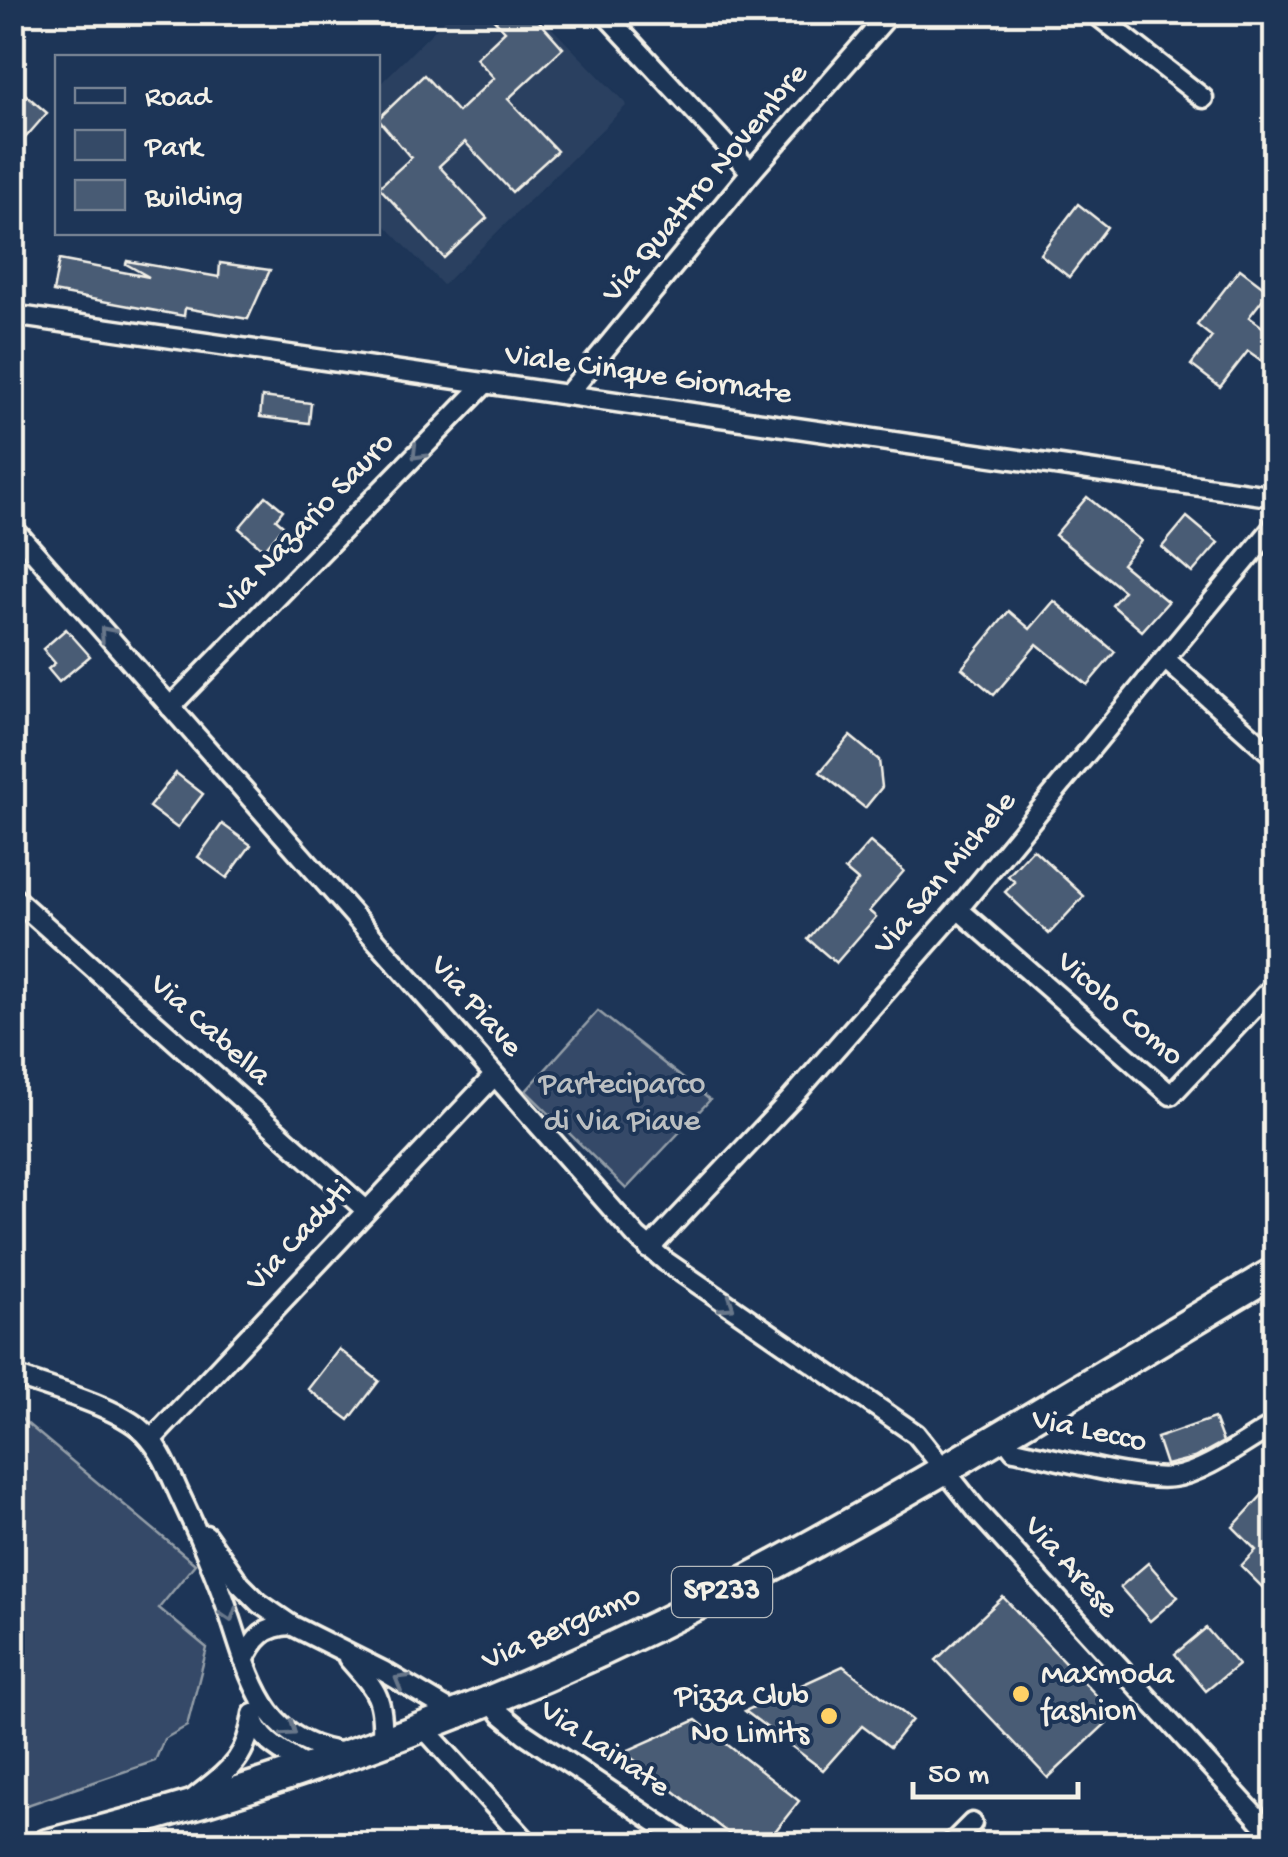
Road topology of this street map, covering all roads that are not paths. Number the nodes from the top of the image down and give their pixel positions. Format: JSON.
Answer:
{"nodes":[{"id":1,"x":603,"y":12,"type":"edge"},
{"id":2,"x":891,"y":12,"type":"edge"},
{"id":3,"x":1093,"y":12,"type":"edge"},
{"id":4,"x":1203,"y":98,"type":"dead end"},
{"id":5,"x":752,"y":172,"type":"junction"},
{"id":6,"x":12,"y":315,"type":"edge"},
{"id":7,"x":486,"y":383,"type":"junction"},
{"id":8,"x":568,"y":394,"type":"junction"},
{"id":9,"x":1276,"y":497,"type":"edge"},
{"id":10,"x":1276,"y":524,"type":"edge"},
{"id":11,"x":12,"y":527,"type":"edge"},
{"id":12,"x":1165,"y":659,"type":"junction"},
{"id":13,"x":170,"y":706,"type":"junction"},
{"id":14,"x":1276,"y":758,"type":"edge"},
{"id":15,"x":12,"y":896,"type":"edge"},
{"id":16,"x":958,"y":909,"type":"junction"},
{"id":17,"x":1276,"y":984,"type":"edge"},
{"id":18,"x":494,"y":1076,"type":"junction"},
{"id":19,"x":366,"y":1210,"type":"junction"},
{"id":20,"x":648,"y":1249,"type":"junction"},
{"id":21,"x":1276,"y":1272,"type":"edge"},
{"id":22,"x":12,"y":1376,"type":"edge"},
{"id":23,"x":1276,"y":1424,"type":"edge"},
{"id":24,"x":1002,"y":1434,"type":"junction"},
{"id":25,"x":151,"y":1440,"type":"junction"},
{"id":26,"x":946,"y":1467,"type":"junction"},
{"id":27,"x":185,"y":1506,"type":"junction"},
{"id":28,"x":291,"y":1625,"type":"junction"},
{"id":29,"x":345,"y":1653,"type":"junction"},
{"id":30,"x":244,"y":1660,"type":"junction"},
{"id":31,"x":251,"y":1682,"type":"junction"},
{"id":32,"x":490,"y":1700,"type":"junction"},
{"id":33,"x":454,"y":1713,"type":"junction"},
{"id":34,"x":252,"y":1714,"type":"junction"},
{"id":35,"x":421,"y":1725,"type":"junction"},
{"id":36,"x":382,"y":1740,"type":"junction"},
{"id":37,"x":348,"y":1753,"type":"junction"},
{"id":38,"x":307,"y":1767,"type":"junction"},
{"id":39,"x":185,"y":1806,"type":"junction"},
{"id":40,"x":972,"y":1823,"type":"dead end"},
{"id":41,"x":1276,"y":1838,"type":"edge"},
{"id":42,"x":47,"y":1844,"type":"edge"},
{"id":43,"x":529,"y":1844,"type":"edge"},
{"id":44,"x":688,"y":1844,"type":"edge"},
{"id":45,"x":950,"y":1844,"type":"edge"}],
"edges":[{"from":1,"to":5,"type":"street"},
{"from":2,"to":5,"type":"street","name":"Via Quattro Novembre"},
{"from":3,"to":4,"type":"street"},
{"from":5,"to":8,"type":"street","name":"Via Quattro Novembre"},
{"from":6,"to":7,"type":"street","name":"Viale Cinque Giornate"},
{"from":7,"to":8,"type":"street","name":"Viale Cinque Giornate"},
{"from":7,"to":13,"type":"street","name":"Via Nazario Sauro","one_way":true},
{"from":8,"to":9,"type":"street","name":"Viale Cinque Giornate"},
{"from":10,"to":12,"type":"street","name":"Via San Michele"},
{"from":13,"to":11,"type":"street","name":"Via Piave","one_way":true},
{"from":12,"to":14,"type":"street"},
{"from":12,"to":16,"type":"street","name":"Via San Michele"},
{"from":13,"to":18,"type":"street","name":"Via Piave"},
{"from":15,"to":19,"type":"street","name":"Via Cabella"},
{"from":16,"to":17,"type":"street","name":"Vicolo Como"},
{"from":16,"to":20,"type":"street","name":"Via San Michele"},
{"from":18,"to":19,"type":"street","name":"Via Caduti"},
{"from":18,"to":20,"type":"street","name":"Via Piave"},
{"from":19,"to":25,"type":"street","name":"Via Caduti"},
{"from":20,"to":26,"type":"street","name":"Via Piave","one_way":true},
{"from":21,"to":24,"type":"main road","name":"Via Bergamo","number":"SP233"},
{"from":22,"to":25,"type":"street"},
{"from":23,"to":24,"type":"street","name":"Via Lecco"},
{"from":24,"to":26,"type":"main road","name":"Via Bergamo","number":"SP233"},
{"from":25,"to":27,"type":"street"},
{"from":26,"to":32,"type":"main road","name":"Via Bergamo","number":"SP233"},
{"from":26,"to":41,"type":"street","name":"Via Arese"},
{"from":27,"to":28,"type":"street"},
{"from":27,"to":30,"type":"street","one_way":true},
{"from":28,"to":29,"type":"street"},
{"from":28,"to":30,"type":"street"},
{"from":33,"to":29,"type":"street","one_way":true},
{"from":29,"to":36,"type":"street"},
{"from":30,"to":31,"type":"street"},
{"from":31,"to":34,"type":"street"},
{"from":31,"to":37,"type":"street","one_way":true},
{"from":32,"to":33,"type":"main road","name":"Via Bergamo","number":"SP233"},
{"from":32,"to":44,"type":"street","name":"Via Lainate"},
{"from":33,"to":35,"type":"main road","name":"Via Bergamo","number":"SP233"},
{"from":34,"to":38,"type":"street"},
{"from":34,"to":39,"type":"street"},
{"from":35,"to":36,"type":"main road","name":"Via Bergamo","number":"SP233"},
{"from":35,"to":43,"type":"street"},
{"from":36,"to":37,"type":"main road","name":"Via Bergamo","number":"SP233"},
{"from":37,"to":38,"type":"main road","name":"Via Bergamo","number":"SP233"},
{"from":38,"to":39,"type":"main road","name":"Via Bergamo","number":"SP233"},
{"from":39,"to":42,"type":"main road","name":"Via Bergamo","number":"SP233"},
{"from":40,"to":45,"type":"street"}]}
